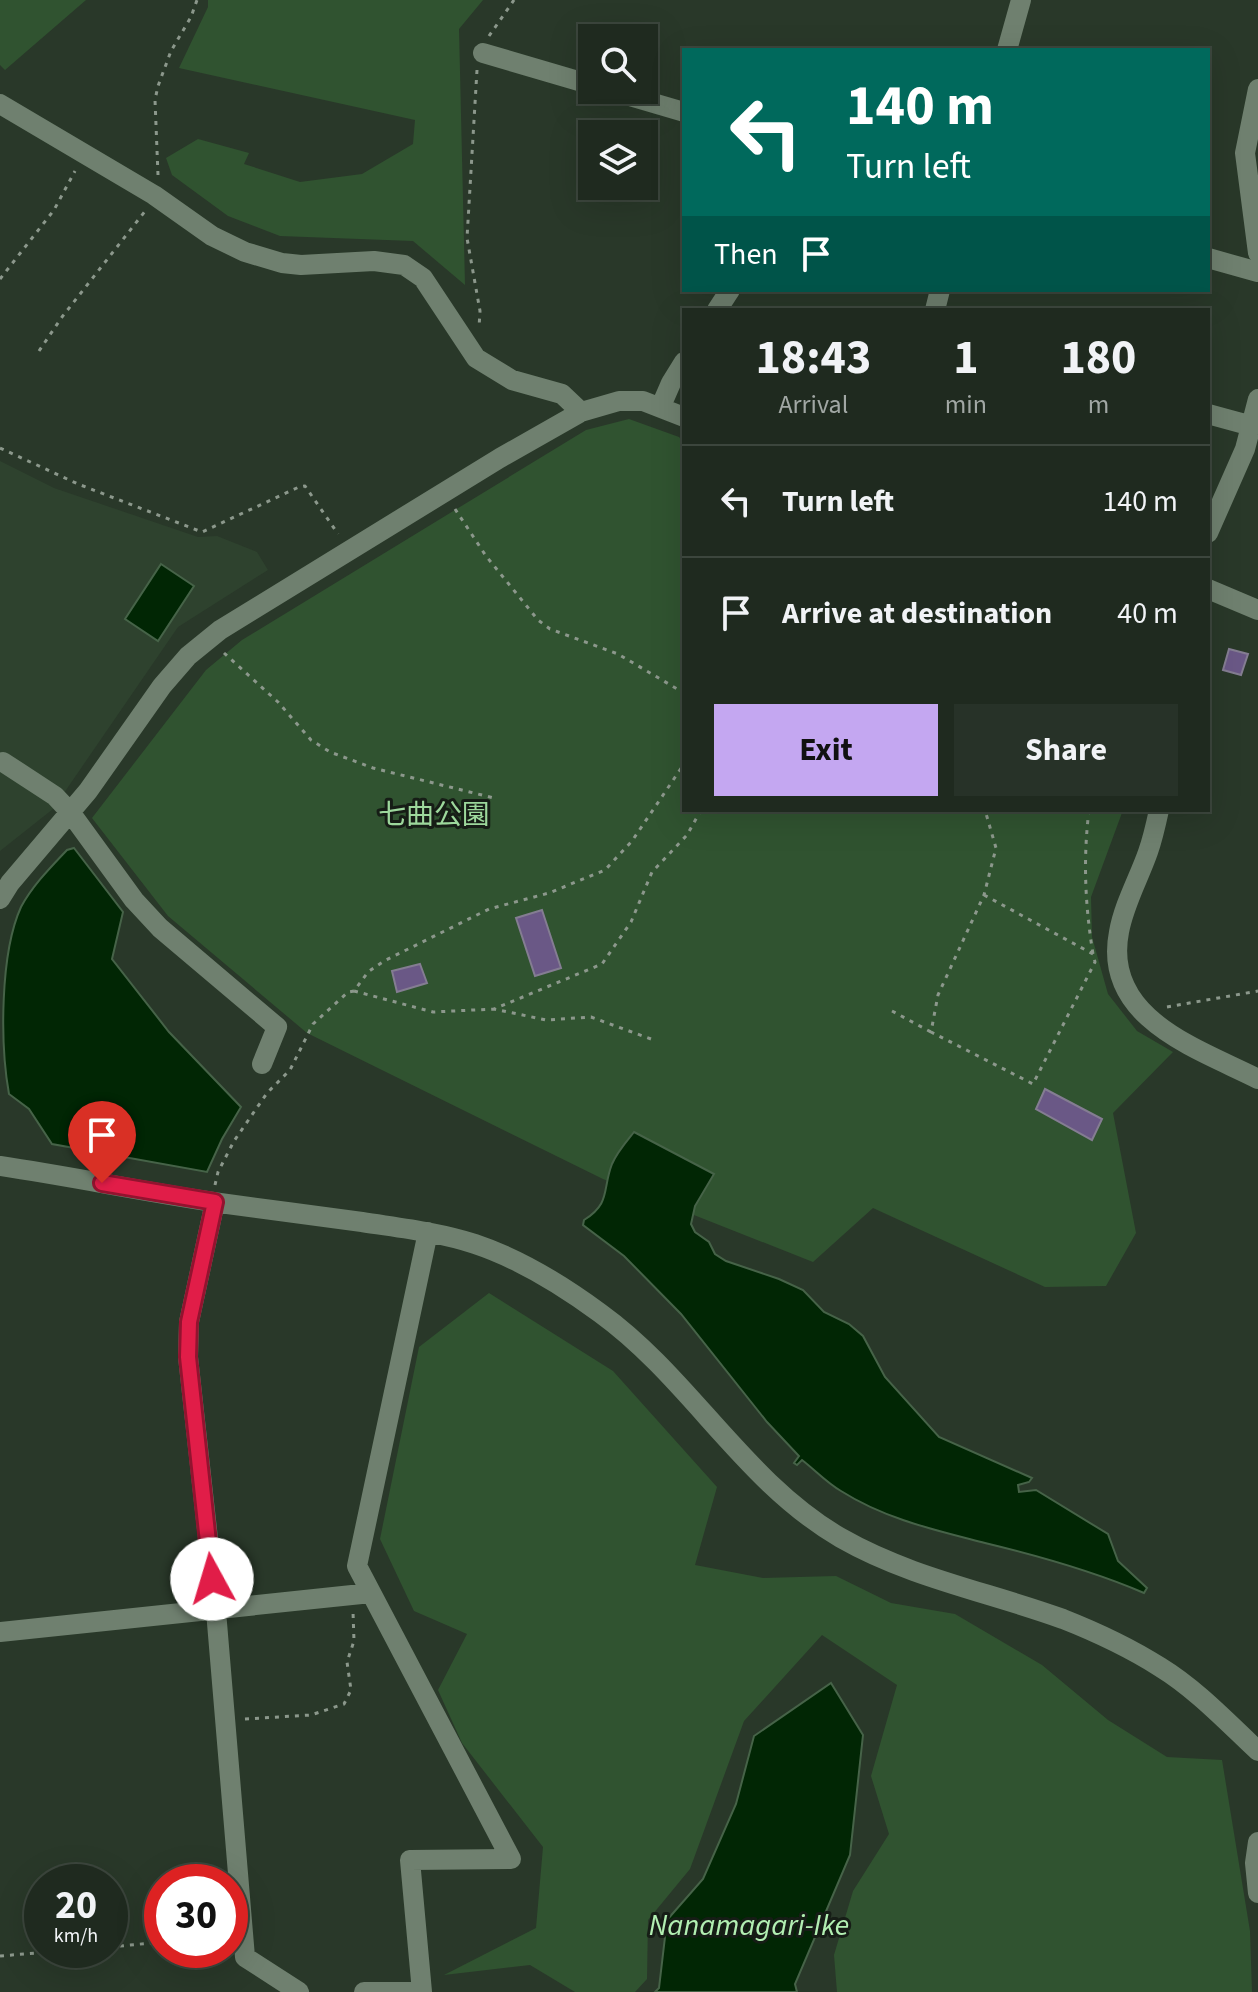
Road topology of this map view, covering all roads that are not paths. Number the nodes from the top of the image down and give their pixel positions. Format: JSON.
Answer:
{"nodes":[{"id":1,"x":1021,"y":0,"type":"edge"},
{"id":2,"x":1008,"y":48,"type":"edge"},
{"id":3,"x":483,"y":53,"type":"road end"},
{"id":4,"x":578,"y":81,"type":"edge"},
{"id":5,"x":1258,"y":89,"type":"edge"},
{"id":6,"x":0,"y":104,"type":"edge"},
{"id":7,"x":657,"y":104,"type":"edge"},
{"id":8,"x":682,"y":111,"type":"edge"},
{"id":9,"x":1258,"y":253,"type":"edge"},
{"id":10,"x":1210,"y":259,"type":"edge"},
{"id":11,"x":1258,"y":272,"type":"edge"},
{"id":12,"x":682,"y":365,"type":"edge"},
{"id":13,"x":1258,"y":399,"type":"edge"},
{"id":14,"x":661,"y":406,"type":"junction"},
{"id":15,"x":581,"y":412,"type":"junction"},
{"id":16,"x":1210,"y":415,"type":"edge"},
{"id":17,"x":682,"y":416,"type":"edge"},
{"id":18,"x":1252,"y":426,"type":"junction"},
{"id":19,"x":1210,"y":529,"type":"edge"},
{"id":20,"x":1210,"y":590,"type":"edge"},
{"id":21,"x":1258,"y":610,"type":"edge"},
{"id":22,"x":3,"y":762,"type":"dead end"},
{"id":23,"x":70,"y":812,"type":"junction"},
{"id":24,"x":1159,"y":812,"type":"edge"},
{"id":25,"x":0,"y":899,"type":"edge"},
{"id":26,"x":262,"y":1064,"type":"dead end"},
{"id":27,"x":1258,"y":1079,"type":"edge"},
{"id":28,"x":0,"y":1166,"type":"edge"},
{"id":29,"x":215,"y":1202,"type":"junction"},
{"id":30,"x":428,"y":1232,"type":"junction"},
{"id":31,"x":361,"y":1594,"type":"junction"},
{"id":32,"x":216,"y":1611,"type":"junction"},
{"id":33,"x":0,"y":1632,"type":"edge"},
{"id":34,"x":1258,"y":1751,"type":"edge"},
{"id":35,"x":1258,"y":1842,"type":"edge"},
{"id":36,"x":1258,"y":1893,"type":"edge"},
{"id":37,"x":299,"y":1992,"type":"edge"},
{"id":38,"x":364,"y":1992,"type":"edge"}],
"edges":[{"from":1,"to":2,"type":"street"},
{"from":3,"to":4,"type":"street"},
{"from":5,"to":9,"type":"street"},
{"from":6,"to":15,"type":"street"},
{"from":7,"to":8,"type":"street"},
{"from":10,"to":11,"type":"street"},
{"from":12,"to":14,"type":"street"},
{"from":13,"to":18,"type":"street"},
{"from":14,"to":15,"type":"street"},
{"from":14,"to":17,"type":"street"},
{"from":15,"to":23,"type":"street"},
{"from":16,"to":18,"type":"street"},
{"from":18,"to":19,"type":"street"},
{"from":20,"to":21,"type":"street"},
{"from":22,"to":23,"type":"street"},
{"from":23,"to":25,"type":"street"},
{"from":23,"to":26,"type":"street"},
{"from":24,"to":27,"type":"street"},
{"from":28,"to":29,"type":"street"},
{"from":29,"to":30,"type":"street"},
{"from":29,"to":32,"type":"street"},
{"from":30,"to":31,"type":"street"},
{"from":30,"to":34,"type":"street"},
{"from":31,"to":32,"type":"street"},
{"from":31,"to":38,"type":"street"},
{"from":32,"to":33,"type":"street"},
{"from":32,"to":37,"type":"street"},
{"from":35,"to":36,"type":"street"}]}
